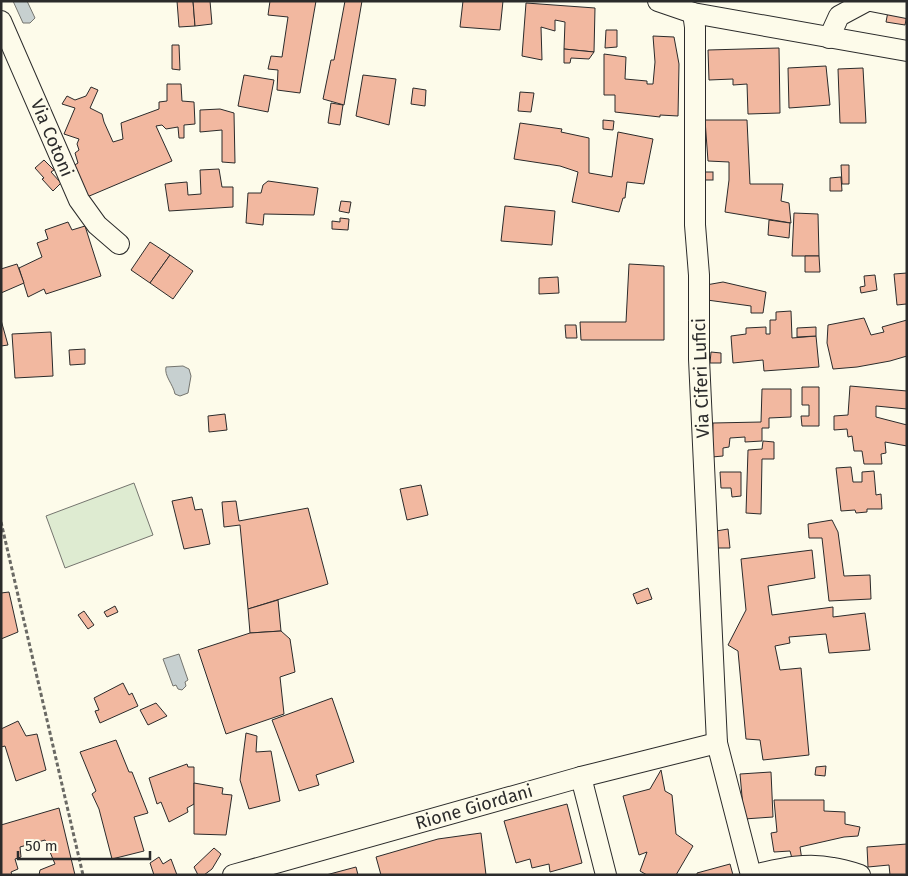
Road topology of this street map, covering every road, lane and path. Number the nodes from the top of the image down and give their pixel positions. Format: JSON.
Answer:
{"nodes":[{"id":1,"x":658,"y":1,"type":"edge"},
{"id":2,"x":868,"y":1,"type":"edge"},
{"id":3,"x":871,"y":1,"type":"edge"},
{"id":4,"x":907,"y":8,"type":"edge"},
{"id":5,"x":693,"y":13,"type":"junction"},
{"id":6,"x":1,"y":21,"type":"edge"},
{"id":7,"x":829,"y":38,"type":"junction"},
{"id":8,"x":907,"y":51,"type":"edge"},
{"id":9,"x":119,"y":244,"type":"dead end"},
{"id":10,"x":1,"y":522,"type":"edge"},
{"id":11,"x":717,"y":743,"type":"junction"},
{"id":12,"x":581,"y":777,"type":"junction"},
{"id":13,"x":84,"y":875,"type":"edge"},
{"id":14,"x":233,"y":875,"type":"edge"},
{"id":15,"x":606,"y":875,"type":"edge"},
{"id":16,"x":752,"y":875,"type":"edge"},
{"id":17,"x":860,"y":875,"type":"edge"}],
"edges":[{"from":1,"to":5,"type":"street"},
{"from":2,"to":7,"type":"street"},
{"from":3,"to":4,"type":"street"},
{"from":5,"to":7,"type":"street"},
{"from":5,"to":11,"type":"street","name":"Via Ciferi Lufici"},
{"from":6,"to":9,"type":"street","name":"Via Cotoni"},
{"from":7,"to":8,"type":"street"},
{"from":10,"to":13,"type":"path"},
{"from":11,"to":12,"type":"street","name":"Rione Giordani"},
{"from":11,"to":16,"type":"street","name":"Via Ciferi Lufici"},
{"from":12,"to":14,"type":"street","name":"Rione Giordani"},
{"from":12,"to":15,"type":"street"},
{"from":16,"to":17,"type":"street"}]}
